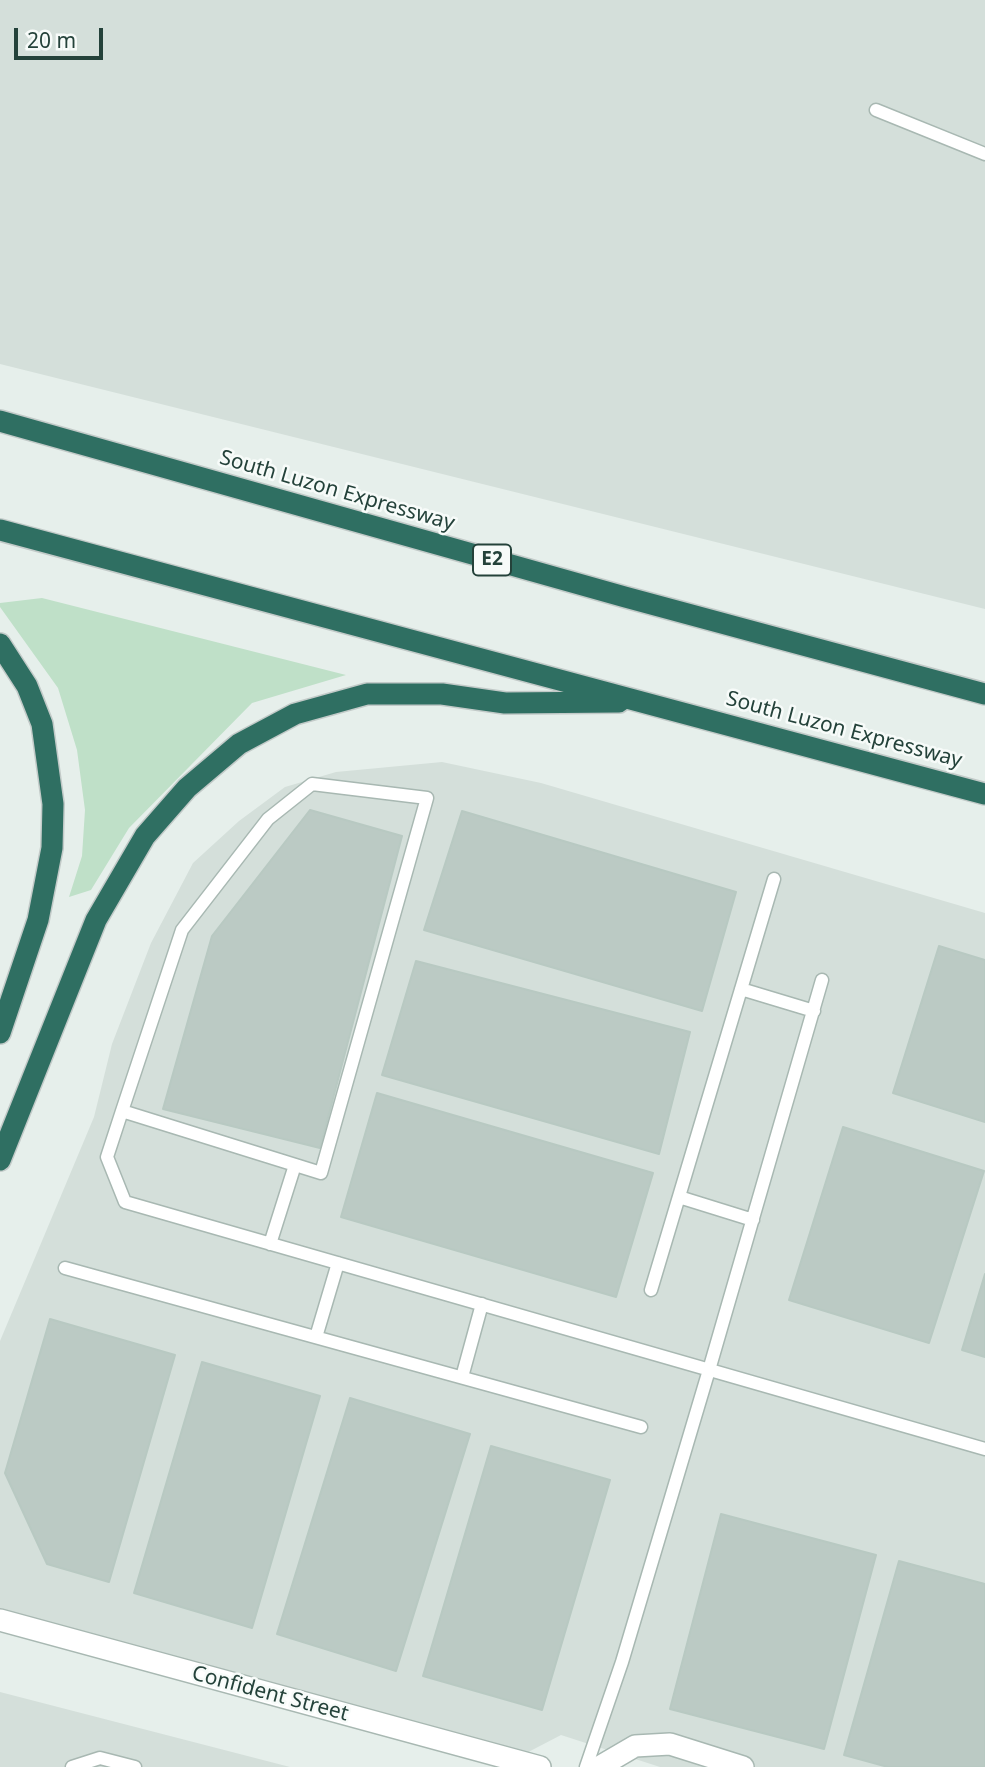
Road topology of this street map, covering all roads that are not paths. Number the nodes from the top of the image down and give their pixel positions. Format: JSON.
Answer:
{"nodes":[{"id":1,"x":876,"y":110,"type":"dead end"},
{"id":2,"x":985,"y":154,"type":"edge"},
{"id":3,"x":0,"y":421,"type":"edge"},
{"id":4,"x":0,"y":530,"type":"edge"},
{"id":5,"x":0,"y":644,"type":"edge"},
{"id":6,"x":985,"y":694,"type":"edge"},
{"id":7,"x":645,"y":702,"type":"junction"},
{"id":8,"x":985,"y":794,"type":"edge"},
{"id":9,"x":774,"y":879,"type":"dead end"},
{"id":10,"x":822,"y":980,"type":"dead end"},
{"id":11,"x":741,"y":989,"type":"junction"},
{"id":12,"x":814,"y":1011,"type":"junction"},
{"id":13,"x":0,"y":1033,"type":"edge"},
{"id":14,"x":122,"y":1111,"type":"junction"},
{"id":15,"x":0,"y":1160,"type":"edge"},
{"id":16,"x":295,"y":1165,"type":"junction"},
{"id":17,"x":679,"y":1197,"type":"junction"},
{"id":18,"x":753,"y":1220,"type":"junction"},
{"id":19,"x":270,"y":1244,"type":"junction"},
{"id":20,"x":338,"y":1263,"type":"junction"},
{"id":21,"x":65,"y":1268,"type":"dead end"},
{"id":22,"x":652,"y":1290,"type":"dead end"},
{"id":23,"x":482,"y":1304,"type":"junction"},
{"id":24,"x":316,"y":1337,"type":"junction"},
{"id":25,"x":709,"y":1370,"type":"junction"},
{"id":26,"x":462,"y":1377,"type":"junction"},
{"id":27,"x":641,"y":1427,"type":"dead end"},
{"id":28,"x":985,"y":1448,"type":"edge"},
{"id":29,"x":0,"y":1620,"type":"edge"},
{"id":30,"x":72,"y":1767,"type":"edge"},
{"id":31,"x":135,"y":1767,"type":"edge"},
{"id":32,"x":540,"y":1767,"type":"edge"},
{"id":33,"x":586,"y":1767,"type":"edge"},
{"id":34,"x":599,"y":1767,"type":"edge"},
{"id":35,"x":743,"y":1767,"type":"edge"}],
"edges":[{"from":1,"to":2,"type":"lane"},
{"from":3,"to":6,"type":"highway","name":"South Luzon Expressway","number":"E2"},
{"from":4,"to":7,"type":"highway","name":"South Luzon Expressway"},
{"from":5,"to":13,"type":"highway"},
{"from":7,"to":8,"type":"highway","name":"South Luzon Expressway"},
{"from":7,"to":15,"type":"highway"},
{"from":9,"to":11,"type":"lane"},
{"from":10,"to":12,"type":"lane"},
{"from":11,"to":12,"type":"lane"},
{"from":11,"to":17,"type":"lane"},
{"from":12,"to":18,"type":"lane"},
{"from":14,"to":16,"type":"lane"},
{"from":14,"to":16,"type":"lane"},
{"from":14,"to":19,"type":"lane"},
{"from":16,"to":19,"type":"lane"},
{"from":17,"to":18,"type":"lane"},
{"from":17,"to":22,"type":"lane"},
{"from":18,"to":25,"type":"lane"},
{"from":19,"to":20,"type":"lane"},
{"from":20,"to":23,"type":"lane"},
{"from":20,"to":24,"type":"lane"},
{"from":21,"to":24,"type":"lane"},
{"from":23,"to":25,"type":"lane"},
{"from":23,"to":26,"type":"lane"},
{"from":24,"to":26,"type":"lane"},
{"from":25,"to":28,"type":"lane"},
{"from":25,"to":33,"type":"lane"},
{"from":26,"to":27,"type":"lane"},
{"from":29,"to":32,"type":"street","name":"Confident Street"},
{"from":30,"to":31,"type":"lane"},
{"from":34,"to":35,"type":"street"}]}
